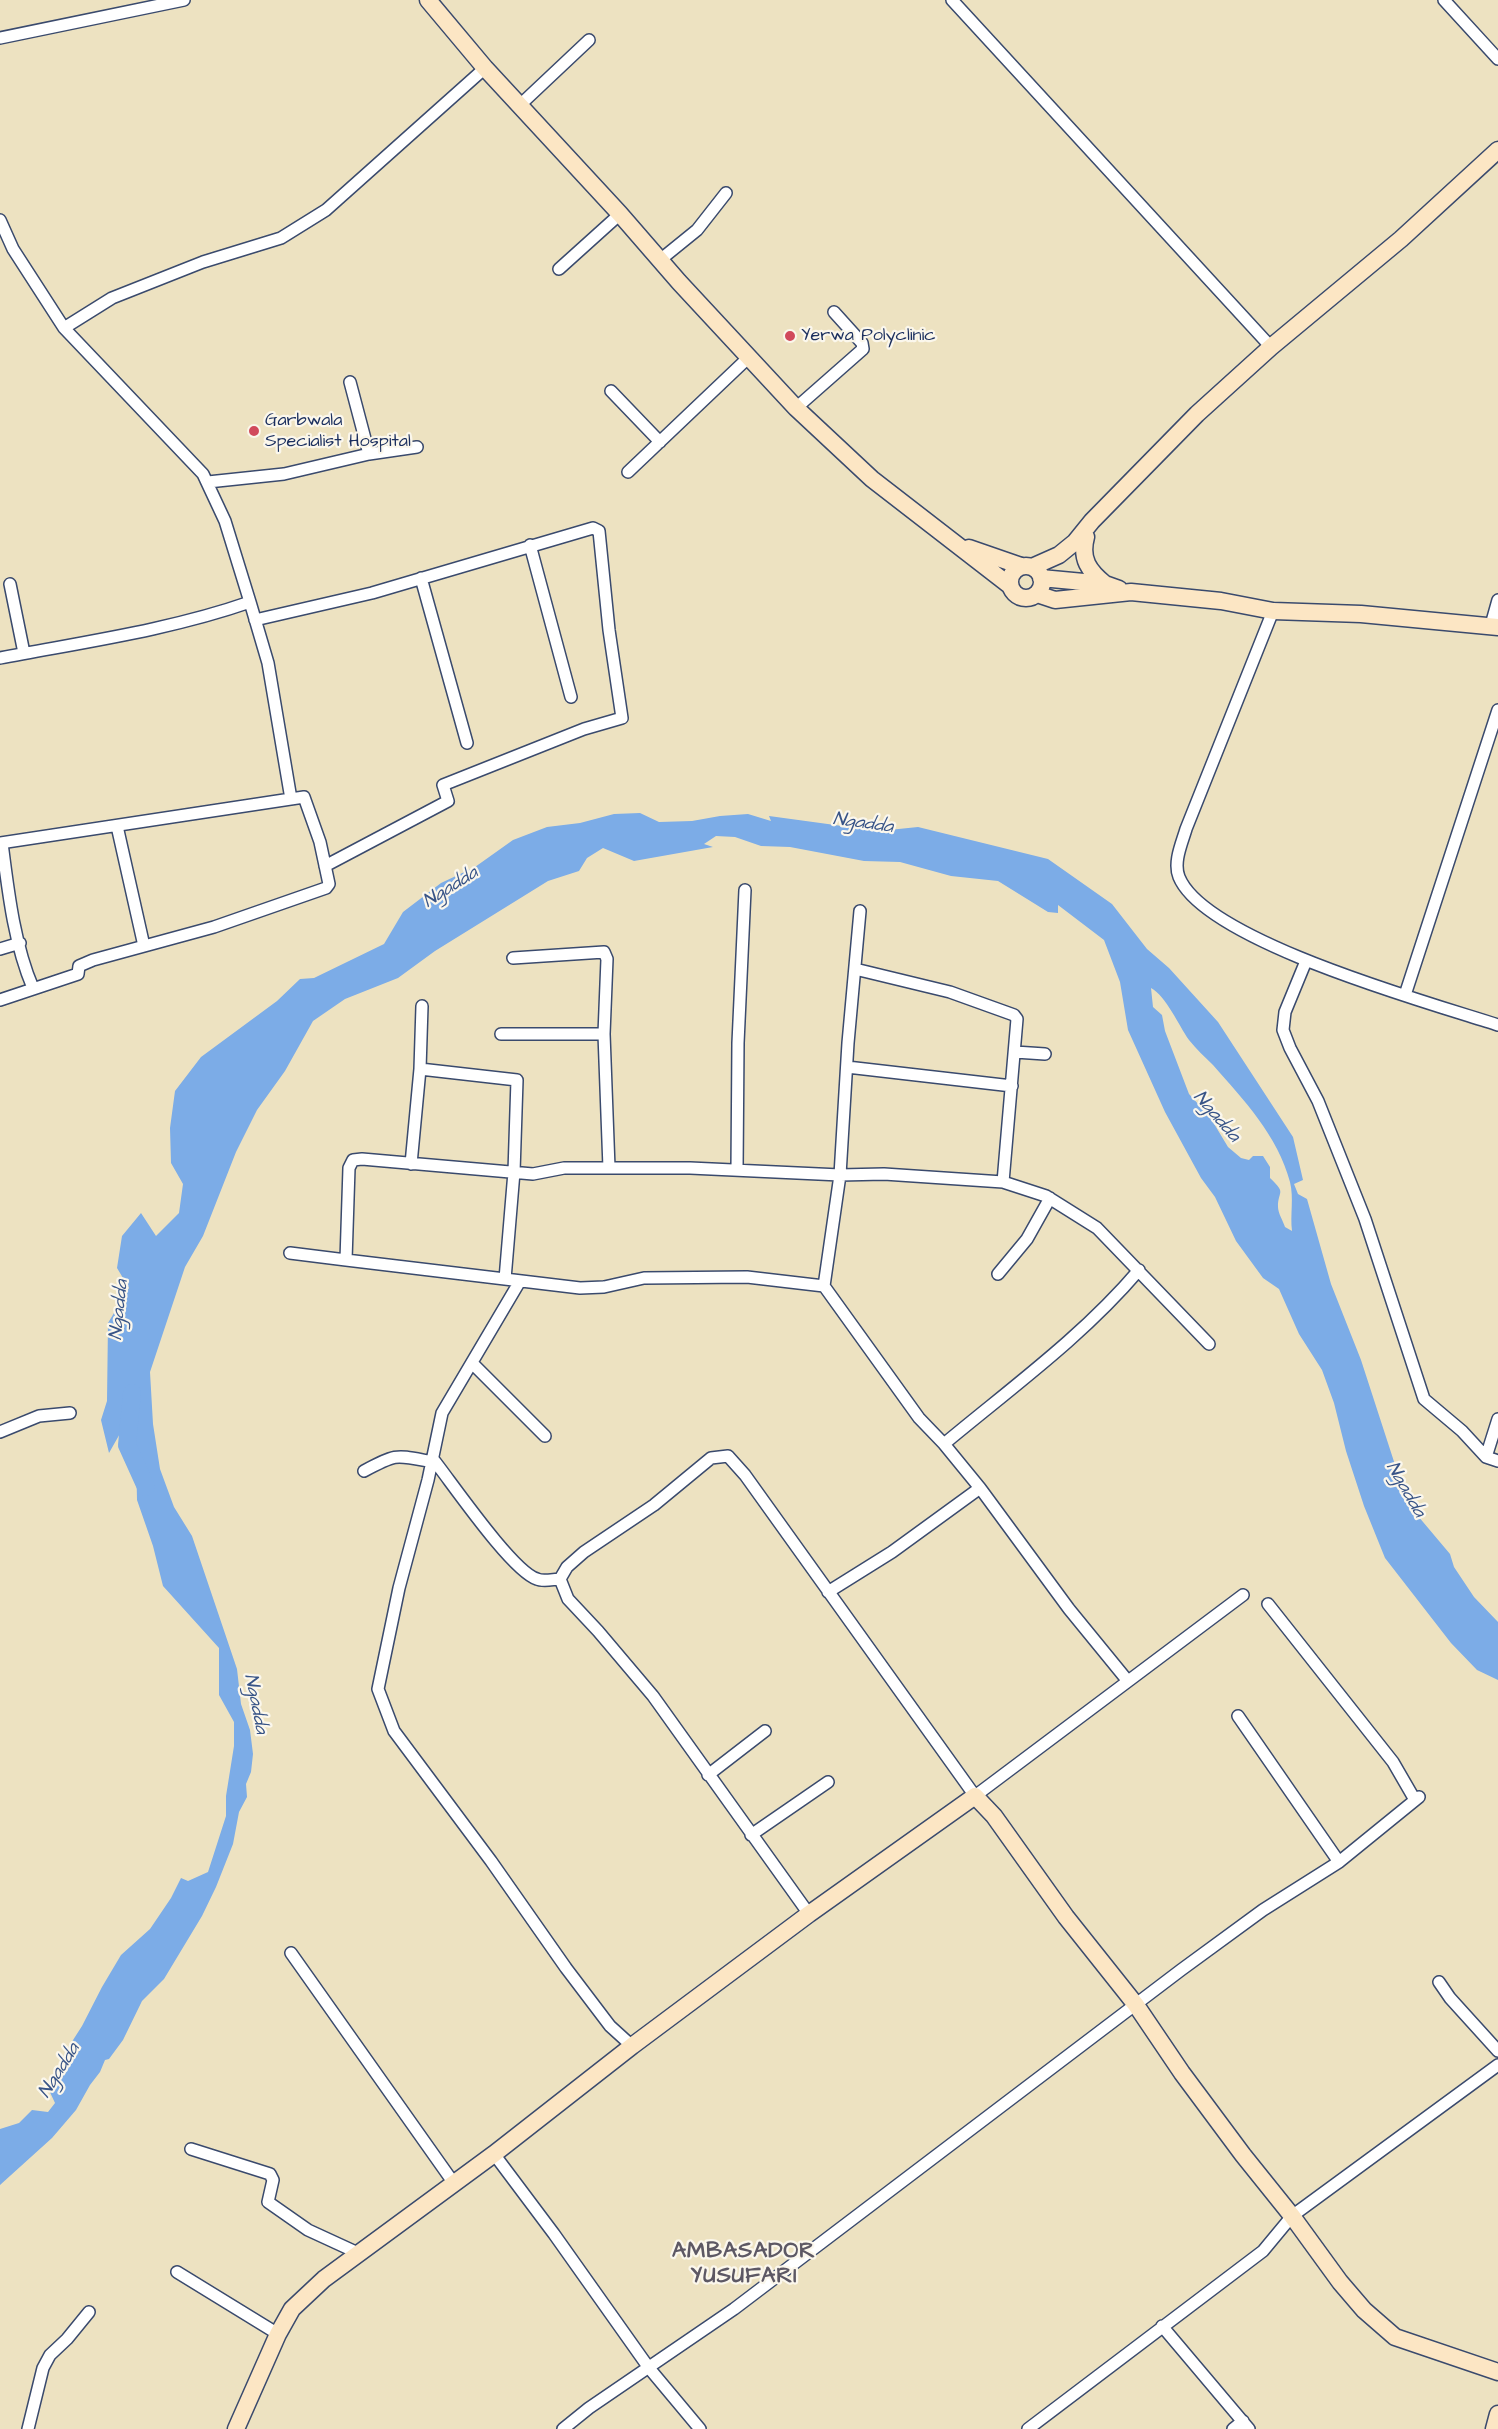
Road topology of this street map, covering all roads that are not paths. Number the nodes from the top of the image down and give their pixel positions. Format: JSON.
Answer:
{"nodes":[{"id":1,"x":184,"y":0,"type":"edge"},
{"id":2,"x":428,"y":0,"type":"edge"},
{"id":3,"x":952,"y":0,"type":"edge"},
{"id":4,"x":1444,"y":0,"type":"edge"},
{"id":5,"x":0,"y":38,"type":"edge"},
{"id":6,"x":588,"y":40,"type":"dead end"},
{"id":7,"x":1498,"y":59,"type":"edge"},
{"id":8,"x":485,"y":68,"type":"junction"},
{"id":9,"x":520,"y":105,"type":"junction"},
{"id":10,"x":1498,"y":150,"type":"edge"},
{"id":11,"x":726,"y":193,"type":"dead end"},
{"id":12,"x":620,"y":214,"type":"junction"},
{"id":13,"x":0,"y":220,"type":"edge"},
{"id":14,"x":660,"y":260,"type":"junction"},
{"id":15,"x":559,"y":269,"type":"dead end"},
{"id":16,"x":834,"y":312,"type":"dead end"},
{"id":17,"x":64,"y":328,"type":"junction"},
{"id":18,"x":1271,"y":347,"type":"junction"},
{"id":19,"x":749,"y":357,"type":"junction"},
{"id":20,"x":350,"y":382,"type":"dead end"},
{"id":21,"x":611,"y":391,"type":"dead end"},
{"id":22,"x":796,"y":408,"type":"junction"},
{"id":23,"x":660,"y":442,"type":"junction"},
{"id":24,"x":417,"y":446,"type":"dead end"},
{"id":25,"x":368,"y":454,"type":"junction"},
{"id":26,"x":628,"y":472,"type":"dead end"},
{"id":27,"x":208,"y":482,"type":"junction"},
{"id":28,"x":1092,"y":521,"type":"junction"},
{"id":29,"x":1086,"y":538,"type":"junction"},
{"id":30,"x":953,"y":543,"type":"junction"},
{"id":31,"x":530,"y":545,"type":"junction"},
{"id":32,"x":1034,"y":576,"type":"junction"},
{"id":33,"x":421,"y":578,"type":"junction"},
{"id":34,"x":10,"y":584,"type":"dead end"},
{"id":35,"x":1105,"y":584,"type":"junction"},
{"id":36,"x":1009,"y":585,"type":"junction"},
{"id":37,"x":1131,"y":592,"type":"junction"},
{"id":38,"x":1498,"y":600,"type":"edge"},
{"id":39,"x":250,"y":602,"type":"junction"},
{"id":40,"x":1273,"y":611,"type":"junction"},
{"id":41,"x":255,"y":620,"type":"junction"},
{"id":42,"x":1494,"y":626,"type":"edge"},
{"id":43,"x":24,"y":653,"type":"junction"},
{"id":44,"x":0,"y":658,"type":"edge"},
{"id":45,"x":571,"y":697,"type":"dead end"},
{"id":46,"x":1498,"y":710,"type":"edge"},
{"id":47,"x":467,"y":743,"type":"dead end"},
{"id":48,"x":291,"y":799,"type":"junction"},
{"id":49,"x":117,"y":826,"type":"junction"},
{"id":50,"x":1,"y":843,"type":"edge"},
{"id":51,"x":326,"y":866,"type":"junction"},
{"id":52,"x":745,"y":890,"type":"dead end"},
{"id":53,"x":860,"y":911,"type":"dead end"},
{"id":54,"x":20,"y":944,"type":"junction"},
{"id":55,"x":144,"y":946,"type":"junction"},
{"id":56,"x":0,"y":949,"type":"edge"},
{"id":57,"x":513,"y":958,"type":"dead end"},
{"id":58,"x":1306,"y":961,"type":"junction"},
{"id":59,"x":855,"y":969,"type":"junction"},
{"id":60,"x":33,"y":988,"type":"junction"},
{"id":61,"x":1405,"y":995,"type":"junction"},
{"id":62,"x":0,"y":1000,"type":"edge"},
{"id":63,"x":422,"y":1006,"type":"dead end"},
{"id":64,"x":1498,"y":1025,"type":"edge"},
{"id":65,"x":501,"y":1034,"type":"dead end"},
{"id":66,"x":604,"y":1034,"type":"junction"},
{"id":67,"x":1015,"y":1052,"type":"junction"},
{"id":68,"x":1045,"y":1054,"type":"dead end"},
{"id":69,"x":847,"y":1067,"type":"junction"},
{"id":70,"x":420,"y":1069,"type":"junction"},
{"id":71,"x":1012,"y":1086,"type":"junction"},
{"id":72,"x":411,"y":1164,"type":"junction"},
{"id":73,"x":609,"y":1168,"type":"junction"},
{"id":74,"x":737,"y":1170,"type":"junction"},
{"id":75,"x":514,"y":1172,"type":"junction"},
{"id":76,"x":840,"y":1175,"type":"junction"},
{"id":77,"x":1003,"y":1182,"type":"junction"},
{"id":78,"x":1050,"y":1198,"type":"junction"},
{"id":79,"x":290,"y":1253,"type":"dead end"},
{"id":80,"x":346,"y":1260,"type":"junction"},
{"id":81,"x":1139,"y":1270,"type":"junction"},
{"id":82,"x":998,"y":1274,"type":"dead end"},
{"id":83,"x":505,"y":1279,"type":"junction"},
{"id":84,"x":520,"y":1281,"type":"junction"},
{"id":85,"x":824,"y":1286,"type":"junction"},
{"id":86,"x":1209,"y":1344,"type":"dead end"},
{"id":87,"x":472,"y":1362,"type":"junction"},
{"id":88,"x":70,"y":1413,"type":"dead end"},
{"id":89,"x":1498,"y":1419,"type":"edge"},
{"id":90,"x":0,"y":1432,"type":"edge"},
{"id":91,"x":545,"y":1436,"type":"dead end"},
{"id":92,"x":944,"y":1444,"type":"junction"},
{"id":93,"x":1486,"y":1457,"type":"junction"},
{"id":94,"x":433,"y":1460,"type":"junction"},
{"id":95,"x":1498,"y":1461,"type":"edge"},
{"id":96,"x":364,"y":1471,"type":"dead end"},
{"id":97,"x":980,"y":1488,"type":"junction"},
{"id":98,"x":560,"y":1579,"type":"junction"},
{"id":99,"x":828,"y":1592,"type":"junction"},
{"id":100,"x":1243,"y":1595,"type":"dead end"},
{"id":101,"x":1268,"y":1604,"type":"dead end"},
{"id":102,"x":1127,"y":1680,"type":"junction"},
{"id":103,"x":1238,"y":1716,"type":"dead end"},
{"id":104,"x":765,"y":1731,"type":"dead end"},
{"id":105,"x":708,"y":1775,"type":"junction"},
{"id":106,"x":828,"y":1782,"type":"dead end"},
{"id":107,"x":976,"y":1796,"type":"junction"},
{"id":108,"x":751,"y":1835,"type":"junction"},
{"id":109,"x":1339,"y":1862,"type":"junction"},
{"id":110,"x":808,"y":1914,"type":"junction"},
{"id":111,"x":291,"y":1953,"type":"dead end"},
{"id":112,"x":1439,"y":1982,"type":"dead end"},
{"id":113,"x":1136,"y":2005,"type":"junction"},
{"id":114,"x":632,"y":2046,"type":"junction"},
{"id":115,"x":1498,"y":2051,"type":"edge"},
{"id":116,"x":1498,"y":2065,"type":"edge"},
{"id":117,"x":191,"y":2149,"type":"dead end"},
{"id":118,"x":494,"y":2154,"type":"junction"},
{"id":119,"x":454,"y":2182,"type":"junction"},
{"id":120,"x":1292,"y":2216,"type":"junction"},
{"id":121,"x":358,"y":2253,"type":"junction"},
{"id":122,"x":177,"y":2272,"type":"dead end"},
{"id":123,"x":89,"y":2312,"type":"dead end"},
{"id":124,"x":1162,"y":2326,"type":"junction"},
{"id":125,"x":278,"y":2334,"type":"junction"},
{"id":126,"x":649,"y":2368,"type":"junction"},
{"id":127,"x":1498,"y":2372,"type":"edge"},
{"id":128,"x":1498,"y":2414,"type":"edge"},
{"id":129,"x":1246,"y":2425,"type":"edge"},
{"id":130,"x":28,"y":2429,"type":"edge"},
{"id":131,"x":236,"y":2429,"type":"edge"},
{"id":132,"x":563,"y":2429,"type":"edge"},
{"id":133,"x":700,"y":2429,"type":"edge"},
{"id":134,"x":1028,"y":2429,"type":"edge"},
{"id":135,"x":1233,"y":2429,"type":"edge"},
{"id":136,"x":1494,"y":2429,"type":"edge"}],
"edges":[{"from":1,"to":5,"type":"street"},
{"from":2,"to":8,"type":"street"},
{"from":3,"to":18,"type":"street"},
{"from":4,"to":7,"type":"street"},
{"from":6,"to":9,"type":"street"},
{"from":8,"to":9,"type":"street"},
{"from":8,"to":17,"type":"street"},
{"from":9,"to":12,"type":"street"},
{"from":10,"to":18,"type":"street"},
{"from":11,"to":14,"type":"street"},
{"from":12,"to":14,"type":"street"},
{"from":12,"to":15,"type":"street"},
{"from":13,"to":17,"type":"street"},
{"from":14,"to":19,"type":"street"},
{"from":16,"to":22,"type":"street"},
{"from":17,"to":27,"type":"street"},
{"from":18,"to":28,"type":"street"},
{"from":19,"to":22,"type":"street"},
{"from":19,"to":23,"type":"street"},
{"from":20,"to":25,"type":"street"},
{"from":21,"to":23,"type":"street"},
{"from":22,"to":30,"type":"street"},
{"from":23,"to":26,"type":"street"},
{"from":24,"to":25,"type":"street"},
{"from":25,"to":27,"type":"street"},
{"from":27,"to":39,"type":"street"},
{"from":28,"to":29,"type":"street"},
{"from":28,"to":32,"type":"street"},
{"from":29,"to":32,"type":"street"},
{"from":29,"to":35,"type":"street"},
{"from":30,"to":32,"type":"street"},
{"from":30,"to":36,"type":"street"},
{"from":31,"to":33,"type":"street"},
{"from":31,"to":45,"type":"street"},
{"from":31,"to":51,"type":"street"},
{"from":32,"to":35,"type":"street"},
{"from":32,"to":36,"type":"street"},
{"from":32,"to":36,"type":"street"},
{"from":32,"to":37,"type":"street"},
{"from":33,"to":41,"type":"street"},
{"from":33,"to":47,"type":"street"},
{"from":34,"to":43,"type":"street"},
{"from":35,"to":37,"type":"street"},
{"from":37,"to":40,"type":"street"},
{"from":38,"to":42,"type":"street"},
{"from":39,"to":41,"type":"street"},
{"from":39,"to":43,"type":"street"},
{"from":40,"to":42,"type":"street"},
{"from":40,"to":58,"type":"street"},
{"from":41,"to":48,"type":"street"},
{"from":43,"to":44,"type":"street"},
{"from":46,"to":61,"type":"street"},
{"from":48,"to":49,"type":"street"},
{"from":48,"to":51,"type":"street"},
{"from":49,"to":50,"type":"street"},
{"from":49,"to":55,"type":"street"},
{"from":50,"to":54,"type":"street"},
{"from":51,"to":55,"type":"street"},
{"from":52,"to":74,"type":"street"},
{"from":53,"to":59,"type":"street"},
{"from":54,"to":56,"type":"street"},
{"from":54,"to":60,"type":"street"},
{"from":55,"to":60,"type":"street"},
{"from":57,"to":66,"type":"street"},
{"from":58,"to":61,"type":"street"},
{"from":58,"to":93,"type":"street"},
{"from":59,"to":67,"type":"street"},
{"from":59,"to":69,"type":"street"},
{"from":60,"to":62,"type":"street"},
{"from":61,"to":64,"type":"street"},
{"from":63,"to":70,"type":"street"},
{"from":65,"to":66,"type":"street"},
{"from":66,"to":73,"type":"street"},
{"from":67,"to":68,"type":"street"},
{"from":67,"to":71,"type":"street"},
{"from":69,"to":71,"type":"street"},
{"from":69,"to":76,"type":"street"},
{"from":70,"to":72,"type":"street"},
{"from":70,"to":75,"type":"street"},
{"from":71,"to":77,"type":"street"},
{"from":72,"to":75,"type":"street"},
{"from":72,"to":80,"type":"street"},
{"from":73,"to":74,"type":"street"},
{"from":73,"to":75,"type":"street"},
{"from":74,"to":76,"type":"street"},
{"from":75,"to":83,"type":"street"},
{"from":76,"to":77,"type":"street"},
{"from":76,"to":85,"type":"street"},
{"from":77,"to":78,"type":"street"},
{"from":78,"to":81,"type":"street"},
{"from":78,"to":82,"type":"street"},
{"from":79,"to":80,"type":"street"},
{"from":80,"to":83,"type":"street"},
{"from":81,"to":86,"type":"street"},
{"from":81,"to":92,"type":"street"},
{"from":83,"to":84,"type":"street"},
{"from":84,"to":85,"type":"street"},
{"from":84,"to":87,"type":"street"},
{"from":85,"to":92,"type":"street"},
{"from":87,"to":91,"type":"street"},
{"from":87,"to":94,"type":"street"},
{"from":88,"to":90,"type":"street"},
{"from":89,"to":93,"type":"street"},
{"from":92,"to":97,"type":"street"},
{"from":93,"to":95,"type":"street"},
{"from":94,"to":96,"type":"street"},
{"from":94,"to":98,"type":"street"},
{"from":94,"to":114,"type":"street"},
{"from":97,"to":99,"type":"street"},
{"from":97,"to":102,"type":"street"},
{"from":98,"to":99,"type":"street"},
{"from":98,"to":105,"type":"street"},
{"from":99,"to":107,"type":"street"},
{"from":100,"to":102,"type":"street"},
{"from":101,"to":109,"type":"street"},
{"from":102,"to":107,"type":"street"},
{"from":103,"to":109,"type":"street"},
{"from":104,"to":105,"type":"street"},
{"from":105,"to":108,"type":"street"},
{"from":106,"to":108,"type":"street"},
{"from":107,"to":110,"type":"street"},
{"from":107,"to":113,"type":"street"},
{"from":108,"to":110,"type":"street"},
{"from":109,"to":113,"type":"street"},
{"from":110,"to":114,"type":"street"},
{"from":111,"to":119,"type":"street"},
{"from":112,"to":115,"type":"street"},
{"from":113,"to":120,"type":"street"},
{"from":113,"to":126,"type":"street"},
{"from":114,"to":118,"type":"street"},
{"from":116,"to":120,"type":"street"},
{"from":117,"to":121,"type":"street"},
{"from":118,"to":119,"type":"street"},
{"from":118,"to":126,"type":"street"},
{"from":119,"to":121,"type":"street"},
{"from":120,"to":124,"type":"street"},
{"from":120,"to":127,"type":"street"},
{"from":121,"to":125,"type":"street"},
{"from":122,"to":125,"type":"street"},
{"from":123,"to":130,"type":"street"},
{"from":124,"to":129,"type":"street"},
{"from":124,"to":134,"type":"street"},
{"from":125,"to":131,"type":"street"},
{"from":126,"to":132,"type":"street"},
{"from":126,"to":133,"type":"street"},
{"from":128,"to":136,"type":"street"},
{"from":129,"to":135,"type":"street"}]}
